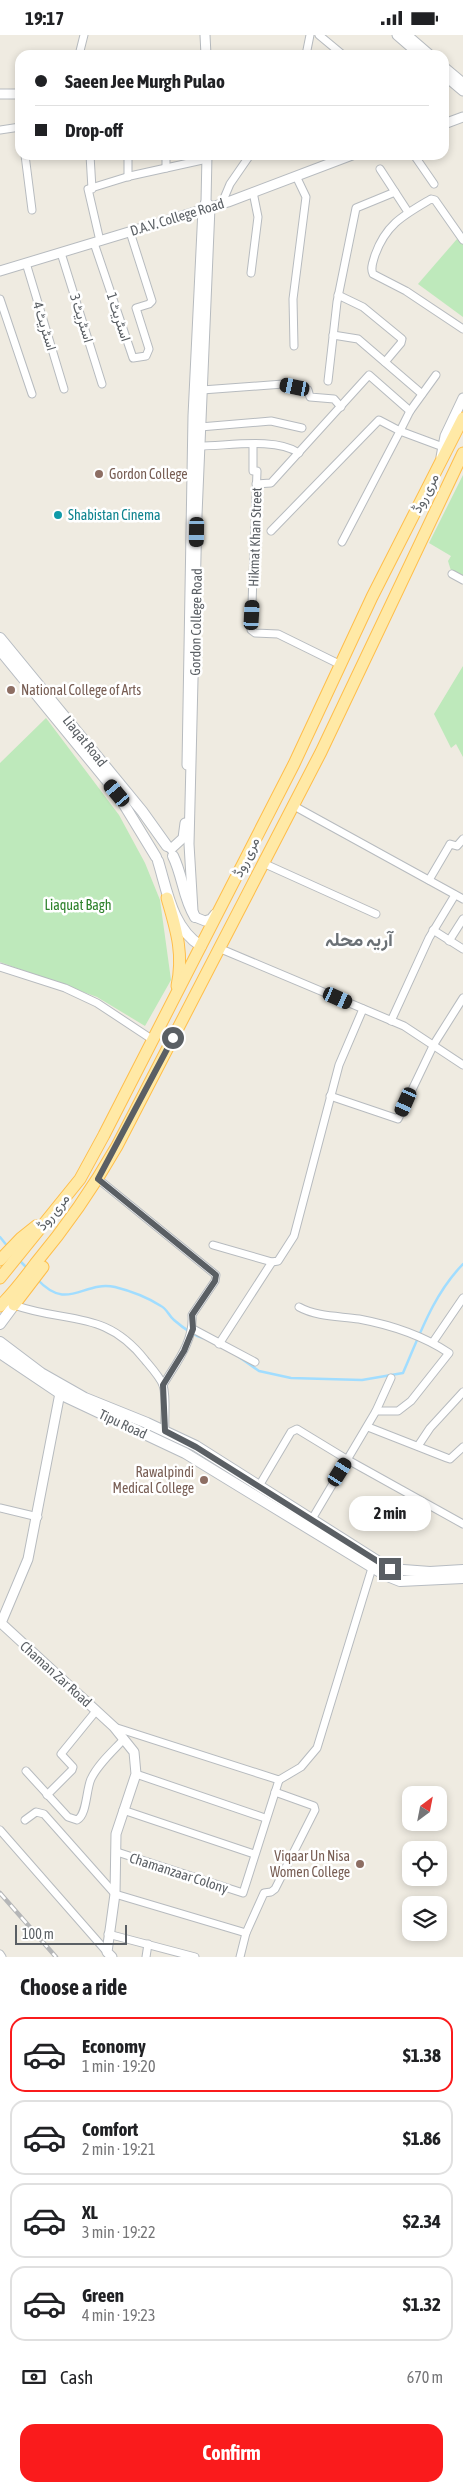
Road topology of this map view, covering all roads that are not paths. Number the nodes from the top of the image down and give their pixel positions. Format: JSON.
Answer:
{"nodes":[{"id":1,"x":84,"y":35,"type":"edge"},
{"id":2,"x":205,"y":35,"type":"edge"},
{"id":3,"x":310,"y":35,"type":"edge"},
{"id":4,"x":319,"y":35,"type":"edge"},
{"id":5,"x":397,"y":35,"type":"edge"},
{"id":6,"x":407,"y":35,"type":"edge"},
{"id":7,"x":81,"y":50,"type":"edge"},
{"id":8,"x":206,"y":50,"type":"edge"},
{"id":9,"x":307,"y":50,"type":"edge"},
{"id":10,"x":337,"y":50,"type":"edge"},
{"id":11,"x":414,"y":50,"type":"edge"},
{"id":12,"x":424,"y":50,"type":"edge"},
{"id":13,"x":449,"y":71,"type":"edge"},
{"id":14,"x":449,"y":79,"type":"edge"},
{"id":15,"x":463,"y":83,"type":"edge"},
{"id":16,"x":463,"y":91,"type":"edge"},
{"id":17,"x":0,"y":94,"type":"edge"},
{"id":18,"x":15,"y":94,"type":"edge"},
{"id":19,"x":463,"y":117,"type":"edge"},
{"id":20,"x":449,"y":122,"type":"edge"},
{"id":21,"x":15,"y":128,"type":"edge"},
{"id":22,"x":0,"y":130,"type":"edge"},
{"id":23,"x":26,"y":160,"type":"edge"},
{"id":24,"x":90,"y":160,"type":"edge"},
{"id":25,"x":128,"y":160,"type":"edge"},
{"id":26,"x":166,"y":160,"type":"edge"},
{"id":27,"x":196,"y":160,"type":"edge"},
{"id":28,"x":207,"y":160,"type":"edge"},
{"id":29,"x":247,"y":160,"type":"edge"},
{"id":30,"x":339,"y":160,"type":"edge"},
{"id":31,"x":417,"y":160,"type":"edge"},
{"id":32,"x":166,"y":168,"type":"junction"},
{"id":33,"x":380,"y":169,"type":"dead end"},
{"id":34,"x":296,"y":176,"type":"junction"},
{"id":35,"x":128,"y":177,"type":"junction"},
{"id":36,"x":434,"y":185,"type":"dead end"},
{"id":37,"x":92,"y":189,"type":"junction"},
{"id":38,"x":254,"y":192,"type":"junction"},
{"id":39,"x":395,"y":192,"type":"junction"},
{"id":40,"x":222,"y":203,"type":"junction"},
{"id":41,"x":207,"y":206,"type":"junction"},
{"id":42,"x":32,"y":210,"type":"dead end"},
{"id":43,"x":408,"y":212,"type":"junction"},
{"id":44,"x":130,"y":232,"type":"junction"},
{"id":45,"x":463,"y":240,"type":"edge"},
{"id":46,"x":97,"y":242,"type":"junction"},
{"id":47,"x":61,"y":253,"type":"junction"},
{"id":48,"x":26,"y":263,"type":"junction"},
{"id":49,"x":0,"y":271,"type":"edge"},
{"id":50,"x":251,"y":273,"type":"dead end"},
{"id":51,"x":338,"y":295,"type":"junction"},
{"id":52,"x":0,"y":299,"type":"edge"},
{"id":53,"x":463,"y":329,"type":"edge"},
{"id":54,"x":333,"y":335,"type":"junction"},
{"id":55,"x":294,"y":346,"type":"dead end"},
{"id":56,"x":385,"y":362,"type":"junction"},
{"id":57,"x":436,"y":375,"type":"dead end"},
{"id":58,"x":328,"y":381,"type":"dead end"},
{"id":59,"x":102,"y":384,"type":"dead end"},
{"id":60,"x":64,"y":389,"type":"dead end"},
{"id":61,"x":202,"y":390,"type":"junction"},
{"id":62,"x":32,"y":394,"type":"dead end"},
{"id":63,"x":422,"y":394,"type":"junction"},
{"id":64,"x":463,"y":398,"type":"edge"},
{"id":65,"x":341,"y":407,"type":"junction"},
{"id":66,"x":410,"y":411,"type":"junction"},
{"id":67,"x":463,"y":418,"type":"edge"},
{"id":68,"x":200,"y":427,"type":"junction"},
{"id":69,"x":302,"y":428,"type":"dead end"},
{"id":70,"x":400,"y":431,"type":"junction"},
{"id":71,"x":253,"y":445,"type":"junction"},
{"id":72,"x":200,"y":447,"type":"junction"},
{"id":73,"x":442,"y":447,"type":"junction"},
{"id":74,"x":298,"y":453,"type":"junction"},
{"id":75,"x":463,"y":453,"type":"edge"},
{"id":76,"x":441,"y":462,"type":"junction"},
{"id":77,"x":256,"y":484,"type":"junction"},
{"id":78,"x":271,"y":531,"type":"dead end"},
{"id":79,"x":342,"y":542,"type":"dead end"},
{"id":80,"x":452,"y":574,"type":"dead end"},
{"id":81,"x":463,"y":580,"type":"edge"},
{"id":82,"x":372,"y":597,"type":"junction"},
{"id":83,"x":390,"y":607,"type":"junction"},
{"id":84,"x":0,"y":638,"type":"edge"},
{"id":85,"x":0,"y":650,"type":"edge"},
{"id":86,"x":339,"y":664,"type":"junction"},
{"id":87,"x":294,"y":806,"type":"junction"},
{"id":88,"x":463,"y":839,"type":"edge"},
{"id":89,"x":190,"y":844,"type":"junction"},
{"id":90,"x":171,"y":851,"type":"junction"},
{"id":91,"x":157,"y":859,"type":"junction"},
{"id":92,"x":263,"y":863,"type":"junction"},
{"id":93,"x":429,"y":880,"type":"junction"},
{"id":94,"x":233,"y":884,"type":"junction"},
{"id":95,"x":455,"y":895,"type":"junction"},
{"id":96,"x":167,"y":898,"type":"junction"},
{"id":97,"x":463,"y":899,"type":"edge"},
{"id":98,"x":376,"y":914,"type":"dead end"},
{"id":99,"x":195,"y":917,"type":"junction"},
{"id":100,"x":463,"y":919,"type":"edge"},
{"id":101,"x":434,"y":931,"type":"junction"},
{"id":102,"x":450,"y":941,"type":"junction"},
{"id":103,"x":201,"y":946,"type":"junction"},
{"id":104,"x":221,"y":949,"type":"junction"},
{"id":105,"x":463,"y":949,"type":"edge"},
{"id":106,"x":0,"y":967,"type":"edge"},
{"id":107,"x":463,"y":998,"type":"edge"},
{"id":108,"x":174,"y":1000,"type":"junction"},
{"id":109,"x":363,"y":1009,"type":"junction"},
{"id":110,"x":390,"y":1021,"type":"junction"},
{"id":111,"x":153,"y":1040,"type":"junction"},
{"id":112,"x":434,"y":1044,"type":"junction"},
{"id":113,"x":463,"y":1065,"type":"edge"},
{"id":114,"x":330,"y":1096,"type":"junction"},
{"id":115,"x":98,"y":1179,"type":"junction"},
{"id":116,"x":213,"y":1245,"type":"dead end"},
{"id":117,"x":3,"y":1262,"type":"edge"},
{"id":118,"x":272,"y":1262,"type":"junction"},
{"id":119,"x":0,"y":1278,"type":"edge"},
{"id":120,"x":25,"y":1284,"type":"junction"},
{"id":121,"x":463,"y":1298,"type":"edge"},
{"id":122,"x":14,"y":1305,"type":"junction"},
{"id":123,"x":0,"y":1306,"type":"edge"},
{"id":124,"x":299,"y":1307,"type":"dead end"},
{"id":125,"x":0,"y":1324,"type":"edge"},
{"id":126,"x":193,"y":1329,"type":"junction"},
{"id":127,"x":433,"y":1342,"type":"junction"},
{"id":128,"x":0,"y":1343,"type":"edge"},
{"id":129,"x":220,"y":1343,"type":"junction"},
{"id":130,"x":0,"y":1353,"type":"edge"},
{"id":131,"x":255,"y":1362,"type":"dead end"},
{"id":132,"x":391,"y":1378,"type":"dead end"},
{"id":133,"x":163,"y":1385,"type":"junction"},
{"id":134,"x":463,"y":1392,"type":"edge"},
{"id":135,"x":60,"y":1393,"type":"junction"},
{"id":136,"x":376,"y":1411,"type":"junction"},
{"id":137,"x":368,"y":1427,"type":"junction"},
{"id":138,"x":165,"y":1431,"type":"junction"},
{"id":139,"x":418,"y":1446,"type":"junction"},
{"id":140,"x":463,"y":1447,"type":"edge"},
{"id":141,"x":348,"y":1461,"type":"junction"},
{"id":142,"x":259,"y":1486,"type":"junction"},
{"id":143,"x":0,"y":1508,"type":"edge"},
{"id":144,"x":38,"y":1517,"type":"junction"},
{"id":145,"x":312,"y":1519,"type":"junction"},
{"id":146,"x":463,"y":1523,"type":"edge"},
{"id":147,"x":372,"y":1568,"type":"junction"},
{"id":148,"x":463,"y":1570,"type":"edge"},
{"id":149,"x":463,"y":1578,"type":"edge"},
{"id":150,"x":1,"y":1623,"type":"edge"},
{"id":151,"x":96,"y":1711,"type":"junction"},
{"id":152,"x":114,"y":1727,"type":"junction"},
{"id":153,"x":124,"y":1739,"type":"junction"},
{"id":154,"x":26,"y":1771,"type":"dead end"},
{"id":155,"x":136,"y":1774,"type":"junction"},
{"id":156,"x":279,"y":1780,"type":"junction"},
{"id":157,"x":274,"y":1792,"type":"junction"},
{"id":158,"x":47,"y":1795,"type":"junction"},
{"id":159,"x":123,"y":1810,"type":"junction"},
{"id":160,"x":265,"y":1818,"type":"junction"},
{"id":161,"x":25,"y":1820,"type":"dead end"},
{"id":162,"x":0,"y":1830,"type":"edge"},
{"id":163,"x":117,"y":1852,"type":"junction"},
{"id":164,"x":254,"y":1854,"type":"junction"},
{"id":165,"x":115,"y":1894,"type":"junction"},
{"id":166,"x":246,"y":1933,"type":"junction"},
{"id":167,"x":108,"y":1934,"type":"junction"},
{"id":168,"x":148,"y":1944,"type":"junction"},
{"id":169,"x":110,"y":1954,"type":"edge"},
{"id":170,"x":178,"y":1955,"type":"edge"},
{"id":171,"x":146,"y":1957,"type":"edge"},
{"id":172,"x":195,"y":1957,"type":"edge"},
{"id":173,"x":240,"y":1957,"type":"edge"}],
"edges":[{"from":1,"to":7,"type":"street"},
{"from":2,"to":8,"type":"street"},
{"from":3,"to":9,"type":"street"},
{"from":4,"to":10,"type":"street"},
{"from":5,"to":11,"type":"street"},
{"from":6,"to":12,"type":"street"},
{"from":13,"to":15,"type":"street"},
{"from":14,"to":16,"type":"street"},
{"from":17,"to":18,"type":"street"},
{"from":19,"to":20,"type":"street"},
{"from":21,"to":22,"type":"street"},
{"from":23,"to":42,"type":"street"},
{"from":24,"to":37,"type":"street"},
{"from":25,"to":35,"type":"street"},
{"from":26,"to":32,"type":"street"},
{"from":27,"to":32,"type":"street"},
{"from":28,"to":41,"type":"street"},
{"from":29,"to":40,"type":"street"},
{"from":30,"to":34,"type":"street","name":"D.A.V. College Road"},
{"from":31,"to":36,"type":"street"},
{"from":32,"to":35,"type":"street"},
{"from":33,"to":39,"type":"street"},
{"from":34,"to":38,"type":"street","name":"D.A.V. College Road"},
{"from":34,"to":55,"type":"street"},
{"from":35,"to":37,"type":"street"},
{"from":37,"to":46,"type":"street"},
{"from":38,"to":40,"type":"street","name":"D.A.V. College Road"},
{"from":38,"to":50,"type":"street"},
{"from":39,"to":43,"type":"street"},
{"from":39,"to":51,"type":"street"},
{"from":40,"to":41,"type":"street","name":"D.A.V. College Road"},
{"from":41,"to":44,"type":"street","name":"D.A.V. College Road"},
{"from":41,"to":61,"type":"street","name":"Gordon College Road"},
{"from":41,"to":90,"type":"street","name":"Gordon College Road"},
{"from":43,"to":45,"type":"street"},
{"from":43,"to":53,"type":"street"},
{"from":44,"to":46,"type":"street","name":"D.A.V. College Road"},
{"from":44,"to":46,"type":"street","name":"اسٹریٹ 1"},
{"from":46,"to":47,"type":"street","name":"D.A.V. College Road"},
{"from":47,"to":48,"type":"street","name":"D.A.V. College Road"},
{"from":47,"to":59,"type":"street","name":"اسٹریٹ 3"},
{"from":48,"to":49,"type":"street","name":"D.A.V. College Road"},
{"from":48,"to":60,"type":"street","name":"اسٹریٹ 4"},
{"from":51,"to":54,"type":"street"},
{"from":51,"to":56,"type":"street"},
{"from":52,"to":62,"type":"street"},
{"from":54,"to":56,"type":"street"},
{"from":54,"to":58,"type":"street"},
{"from":56,"to":63,"type":"street"},
{"from":57,"to":63,"type":"street"},
{"from":61,"to":65,"type":"street"},
{"from":61,"to":68,"type":"street","name":"Gordon College Road"},
{"from":63,"to":66,"type":"street"},
{"from":64,"to":73,"type":"street"},
{"from":65,"to":66,"type":"street"},
{"from":65,"to":74,"type":"street"},
{"from":66,"to":70,"type":"street"},
{"from":67,"to":76,"type":"main road","name":"مری روڈ"},
{"from":68,"to":69,"type":"street"},
{"from":68,"to":72,"type":"street","name":"Gordon College Road"},
{"from":70,"to":73,"type":"street"},
{"from":70,"to":78,"type":"street"},
{"from":70,"to":79,"type":"street"},
{"from":71,"to":72,"type":"street"},
{"from":71,"to":74,"type":"street"},
{"from":71,"to":77,"type":"street","name":"Hikmat Khan Street"},
{"from":72,"to":89,"type":"street","name":"Gordon College Road"},
{"from":73,"to":76,"type":"street"},
{"from":74,"to":77,"type":"street"},
{"from":75,"to":83,"type":"main road","name":"مری روڈ"},
{"from":76,"to":82,"type":"main road","name":"مری روڈ"},
{"from":77,"to":86,"type":"street","name":"Hikmat Khan Street"},
{"from":80,"to":81,"type":"street"},
{"from":82,"to":83,"type":"main road"},
{"from":82,"to":86,"type":"main road","name":"مری روڈ"},
{"from":83,"to":87,"type":"main road","name":"مری روڈ"},
{"from":84,"to":90,"type":"main road","name":"Liaqat Road"},
{"from":85,"to":91,"type":"main road","name":"Liaqat Road"},
{"from":86,"to":94,"type":"main road","name":"مری روڈ"},
{"from":87,"to":92,"type":"main road","name":"مری روڈ"},
{"from":87,"to":93,"type":"street"},
{"from":88,"to":93,"type":"street"},
{"from":89,"to":90,"type":"street"},
{"from":89,"to":99,"type":"street","name":"Gordon College Road"},
{"from":90,"to":91,"type":"main road"},
{"from":90,"to":91,"type":"main road"},
{"from":90,"to":99,"type":"main road","name":"Liaqat Road"},
{"from":91,"to":96,"type":"main road","name":"Liaqat Road"},
{"from":92,"to":98,"type":"street"},
{"from":92,"to":104,"type":"main road","name":"مری روڈ"},
{"from":93,"to":95,"type":"street"},
{"from":94,"to":99,"type":"street"},
{"from":94,"to":103,"type":"main road","name":"مری روڈ"},
{"from":95,"to":97,"type":"street"},
{"from":95,"to":101,"type":"street"},
{"from":96,"to":103,"type":"main road","name":"Liaqat Road"},
{"from":96,"to":108,"type":"main road"},
{"from":100,"to":102,"type":"street"},
{"from":101,"to":102,"type":"street"},
{"from":101,"to":110,"type":"street"},
{"from":102,"to":105,"type":"street"},
{"from":103,"to":108,"type":"main road","name":"مری روڈ"},
{"from":104,"to":109,"type":"street"},
{"from":104,"to":115,"type":"main road","name":"مری روڈ"},
{"from":106,"to":111,"type":"street"},
{"from":107,"to":112,"type":"street"},
{"from":108,"to":111,"type":"main road","name":"مری روڈ"},
{"from":109,"to":110,"type":"street"},
{"from":109,"to":114,"type":"street"},
{"from":110,"to":112,"type":"street"},
{"from":111,"to":117,"type":"main road","name":"مری روڈ"},
{"from":112,"to":113,"type":"street"},
{"from":112,"to":114,"type":"street"},
{"from":114,"to":118,"type":"street"},
{"from":115,"to":120,"type":"main road","name":"مری روڈ"},
{"from":115,"to":126,"type":"street"},
{"from":116,"to":118,"type":"street"},
{"from":117,"to":119,"type":"main road","name":"مری روڈ"},
{"from":118,"to":129,"type":"street"},
{"from":120,"to":122,"type":"main road"},
{"from":120,"to":123,"type":"main road","name":"مری روڈ"},
{"from":121,"to":127,"type":"street"},
{"from":122,"to":125,"type":"main road"},
{"from":122,"to":133,"type":"street"},
{"from":124,"to":127,"type":"street"},
{"from":126,"to":129,"type":"street"},
{"from":126,"to":133,"type":"street"},
{"from":127,"to":136,"type":"street"},
{"from":128,"to":138,"type":"main road"},
{"from":129,"to":131,"type":"street"},
{"from":130,"to":135,"type":"main road","name":"Tipu Road"},
{"from":132,"to":136,"type":"street"},
{"from":133,"to":138,"type":"street"},
{"from":134,"to":139,"type":"street"},
{"from":135,"to":144,"type":"street","name":"Chaman Zar Road"},
{"from":135,"to":147,"type":"main road","name":"Tipu Road"},
{"from":136,"to":137,"type":"street"},
{"from":137,"to":139,"type":"street"},
{"from":137,"to":141,"type":"street"},
{"from":138,"to":142,"type":"main road"},
{"from":139,"to":140,"type":"street"},
{"from":141,"to":142,"type":"street"},
{"from":141,"to":145,"type":"street"},
{"from":141,"to":146,"type":"street"},
{"from":142,"to":145,"type":"main road"},
{"from":143,"to":144,"type":"street"},
{"from":144,"to":150,"type":"street","name":"Chaman Zar Road"},
{"from":145,"to":148,"type":"main road"},
{"from":147,"to":149,"type":"main road","name":"Tipu Road"},
{"from":147,"to":156,"type":"street"},
{"from":150,"to":151,"type":"street","name":"Chaman Zar Road"},
{"from":151,"to":152,"type":"street","name":"Chaman Zar Road"},
{"from":151,"to":158,"type":"street"},
{"from":152,"to":153,"type":"street","name":"Chaman Zar Road"},
{"from":152,"to":156,"type":"street"},
{"from":153,"to":155,"type":"street","name":"Chaman Zar Road"},
{"from":153,"to":158,"type":"street"},
{"from":154,"to":158,"type":"street"},
{"from":155,"to":159,"type":"street","name":"Chaman Zar Road"},
{"from":155,"to":160,"type":"street"},
{"from":156,"to":157,"type":"street","name":"Chamanzaar Colony"},
{"from":157,"to":160,"type":"street","name":"Chamanzaar Colony"},
{"from":157,"to":166,"type":"street"},
{"from":159,"to":163,"type":"street","name":"Chaman Zar Road"},
{"from":159,"to":164,"type":"street"},
{"from":160,"to":164,"type":"street","name":"Chamanzaar Colony"},
{"from":161,"to":165,"type":"street"},
{"from":162,"to":169,"type":"street"},
{"from":163,"to":164,"type":"street","name":"Chamanzaar Colony"},
{"from":163,"to":165,"type":"street","name":"Chaman Zar Road"},
{"from":165,"to":166,"type":"street"},
{"from":165,"to":167,"type":"street","name":"Chaman Zar Road"},
{"from":166,"to":173,"type":"street"},
{"from":167,"to":168,"type":"street"},
{"from":167,"to":169,"type":"street","name":"Chaman Zar Road"},
{"from":168,"to":170,"type":"street"},
{"from":168,"to":171,"type":"street"},
{"from":170,"to":172,"type":"street"}]}
